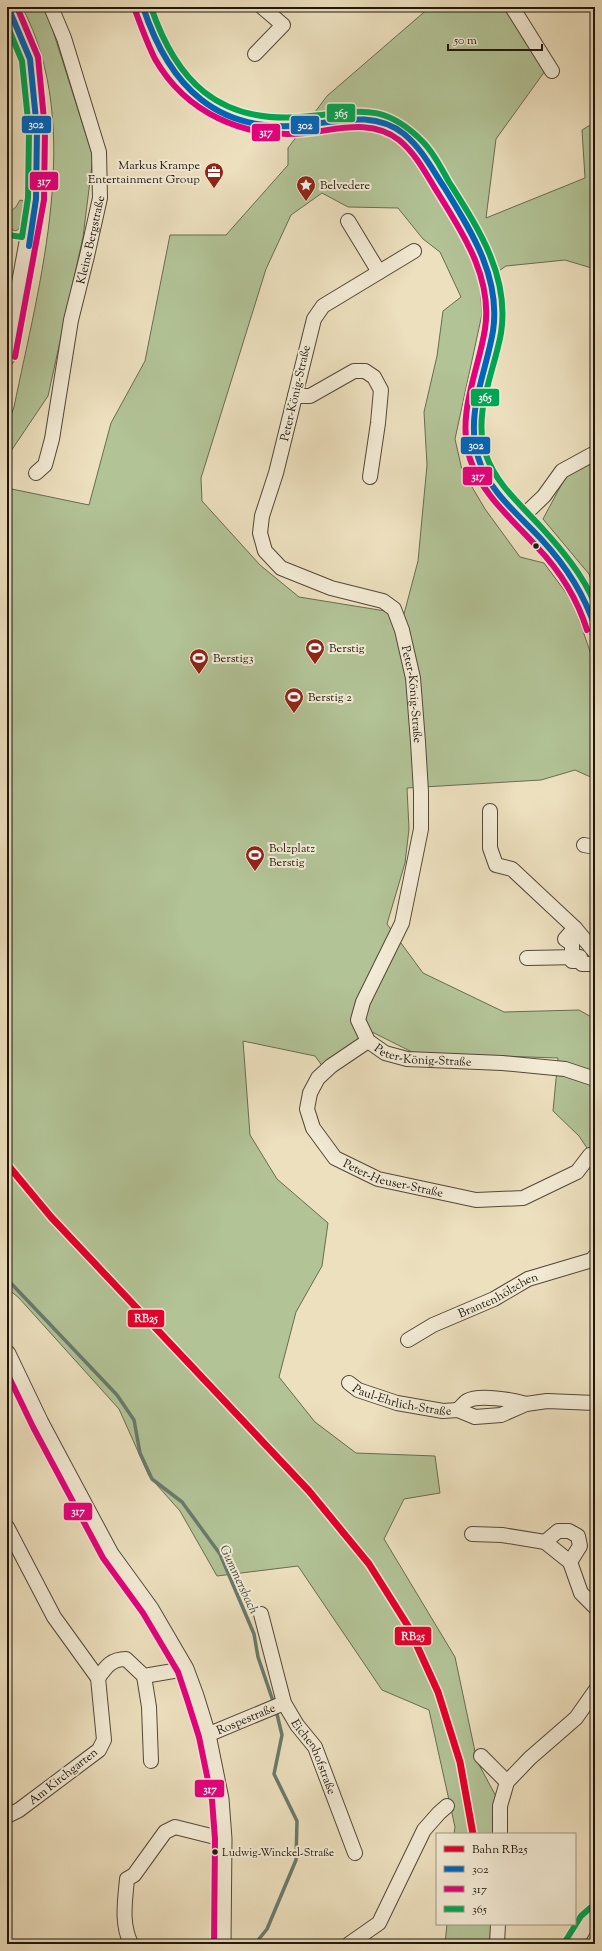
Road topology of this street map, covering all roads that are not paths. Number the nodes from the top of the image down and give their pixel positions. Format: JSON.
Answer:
{"nodes":[{"id":1,"x":8,"y":7,"type":"edge"},
{"id":2,"x":51,"y":7,"type":"edge"},
{"id":3,"x":144,"y":7,"type":"edge"},
{"id":4,"x":262,"y":7,"type":"edge"},
{"id":5,"x":512,"y":7,"type":"edge"},
{"id":6,"x":255,"y":54,"type":"dead end"},
{"id":7,"x":552,"y":71,"type":"dead end"},
{"id":8,"x":348,"y":221,"type":"dead end"},
{"id":9,"x":414,"y":251,"type":"dead end"},
{"id":10,"x":378,"y":272,"type":"junction"},
{"id":11,"x":7,"y":356,"type":"edge"},
{"id":12,"x":295,"y":396,"type":"junction"},
{"id":13,"x":595,"y":453,"type":"edge"},
{"id":14,"x":36,"y":473,"type":"dead end"},
{"id":15,"x":370,"y":478,"type":"dead end"},
{"id":16,"x":521,"y":518,"type":"junction"},
{"id":17,"x":595,"y":627,"type":"edge"},
{"id":18,"x":490,"y":811,"type":"dead end"},
{"id":19,"x":576,"y":928,"type":"junction"},
{"id":20,"x":595,"y":952,"type":"edge"},
{"id":21,"x":572,"y":957,"type":"junction"},
{"id":22,"x":595,"y":957,"type":"edge"},
{"id":23,"x":527,"y":958,"type":"dead end"},
{"id":24,"x":595,"y":964,"type":"edge"},
{"id":25,"x":368,"y":1041,"type":"junction"},
{"id":26,"x":595,"y":1079,"type":"edge"},
{"id":27,"x":590,"y":1154,"type":"dead end"},
{"id":28,"x":594,"y":1259,"type":"edge"},
{"id":29,"x":408,"y":1340,"type":"dead end"},
{"id":30,"x":7,"y":1354,"type":"edge"},
{"id":31,"x":349,"y":1384,"type":"dead end"},
{"id":32,"x":595,"y":1403,"type":"edge"},
{"id":33,"x":526,"y":1404,"type":"junction"},
{"id":34,"x":458,"y":1410,"type":"junction"},
{"id":35,"x":7,"y":1527,"type":"edge"},
{"id":36,"x":472,"y":1534,"type":"dead end"},
{"id":37,"x":545,"y":1542,"type":"junction"},
{"id":38,"x":570,"y":1562,"type":"junction"},
{"id":39,"x":595,"y":1607,"type":"edge"},
{"id":40,"x":261,"y":1614,"type":"dead end"},
{"id":41,"x":185,"y":1669,"type":"junction"},
{"id":42,"x":144,"y":1676,"type":"junction"},
{"id":43,"x":98,"y":1678,"type":"junction"},
{"id":44,"x":595,"y":1692,"type":"edge"},
{"id":45,"x":282,"y":1703,"type":"junction"},
{"id":46,"x":207,"y":1735,"type":"junction"},
{"id":47,"x":481,"y":1756,"type":"dead end"},
{"id":48,"x":151,"y":1761,"type":"dead end"},
{"id":49,"x":507,"y":1782,"type":"junction"},
{"id":50,"x":447,"y":1806,"type":"dead end"},
{"id":51,"x":7,"y":1816,"type":"edge"},
{"id":52,"x":500,"y":1833,"type":"edge"},
{"id":53,"x":224,"y":1839,"type":"junction"},
{"id":54,"x":354,"y":1853,"type":"dead end"},
{"id":55,"x":595,"y":1914,"type":"edge"},
{"id":56,"x":498,"y":1925,"type":"edge"},
{"id":57,"x":131,"y":1944,"type":"edge"},
{"id":58,"x":222,"y":1944,"type":"edge"},
{"id":59,"x":349,"y":1944,"type":"edge"},
{"id":60,"x":498,"y":1944,"type":"edge"},
{"id":61,"x":573,"y":1944,"type":"edge"}],
"edges":[{"from":1,"to":11,"type":"street"},
{"from":2,"to":14,"type":"street","name":"Kleine Bergstraße"},
{"from":3,"to":16,"type":"street"},
{"from":4,"to":6,"type":"street"},
{"from":5,"to":7,"type":"street"},
{"from":8,"to":10,"type":"street"},
{"from":9,"to":10,"type":"street","name":"Peter-König-Straße"},
{"from":10,"to":12,"type":"street","name":"Peter-König-Straße"},
{"from":12,"to":15,"type":"street"},
{"from":12,"to":25,"type":"street","name":"Peter-König-Straße"},
{"from":13,"to":16,"type":"street"},
{"from":16,"to":17,"type":"street"},
{"from":18,"to":19,"type":"street"},
{"from":19,"to":20,"type":"street"},
{"from":19,"to":21,"type":"street"},
{"from":21,"to":22,"type":"street"},
{"from":21,"to":23,"type":"street"},
{"from":21,"to":24,"type":"street"},
{"from":25,"to":26,"type":"street","name":"Peter-König-Straße"},
{"from":25,"to":27,"type":"street","name":"Peter-Heuser-Straße"},
{"from":28,"to":29,"type":"street","name":"Brantenhölzchen"},
{"from":30,"to":41,"type":"street","name":"Rospestraße"},
{"from":31,"to":34,"type":"street","name":"Paul-Ehrlich-Straße"},
{"from":32,"to":33,"type":"street","name":"Paul-Ehrlich-Straße"},
{"from":33,"to":34,"type":"street","name":"Paul-Ehrlich-Straße"},
{"from":33,"to":34,"type":"street","name":"Paul-Ehrlich-Straße"},
{"from":35,"to":43,"type":"street"},
{"from":36,"to":37,"type":"street"},
{"from":37,"to":38,"type":"street"},
{"from":37,"to":38,"type":"street"},
{"from":38,"to":39,"type":"street"},
{"from":40,"to":45,"type":"street","name":"Eichenhofstraße"},
{"from":41,"to":42,"type":"street"},
{"from":41,"to":46,"type":"street","name":"Rospestraße"},
{"from":42,"to":43,"type":"street"},
{"from":42,"to":48,"type":"street"},
{"from":43,"to":51,"type":"street","name":"Am Kirchgarten"},
{"from":44,"to":49,"type":"street"},
{"from":45,"to":46,"type":"street","name":"Rospestraße"},
{"from":45,"to":54,"type":"street","name":"Eichenhofstraße"},
{"from":46,"to":53,"type":"street","name":"Rospestraße"},
{"from":47,"to":49,"type":"street"},
{"from":49,"to":52,"type":"street"},
{"from":50,"to":59,"type":"street"},
{"from":53,"to":57,"type":"street"},
{"from":53,"to":58,"type":"street","name":"Rospestraße"},
{"from":55,"to":61,"type":"street"},
{"from":56,"to":60,"type":"street"}]}
